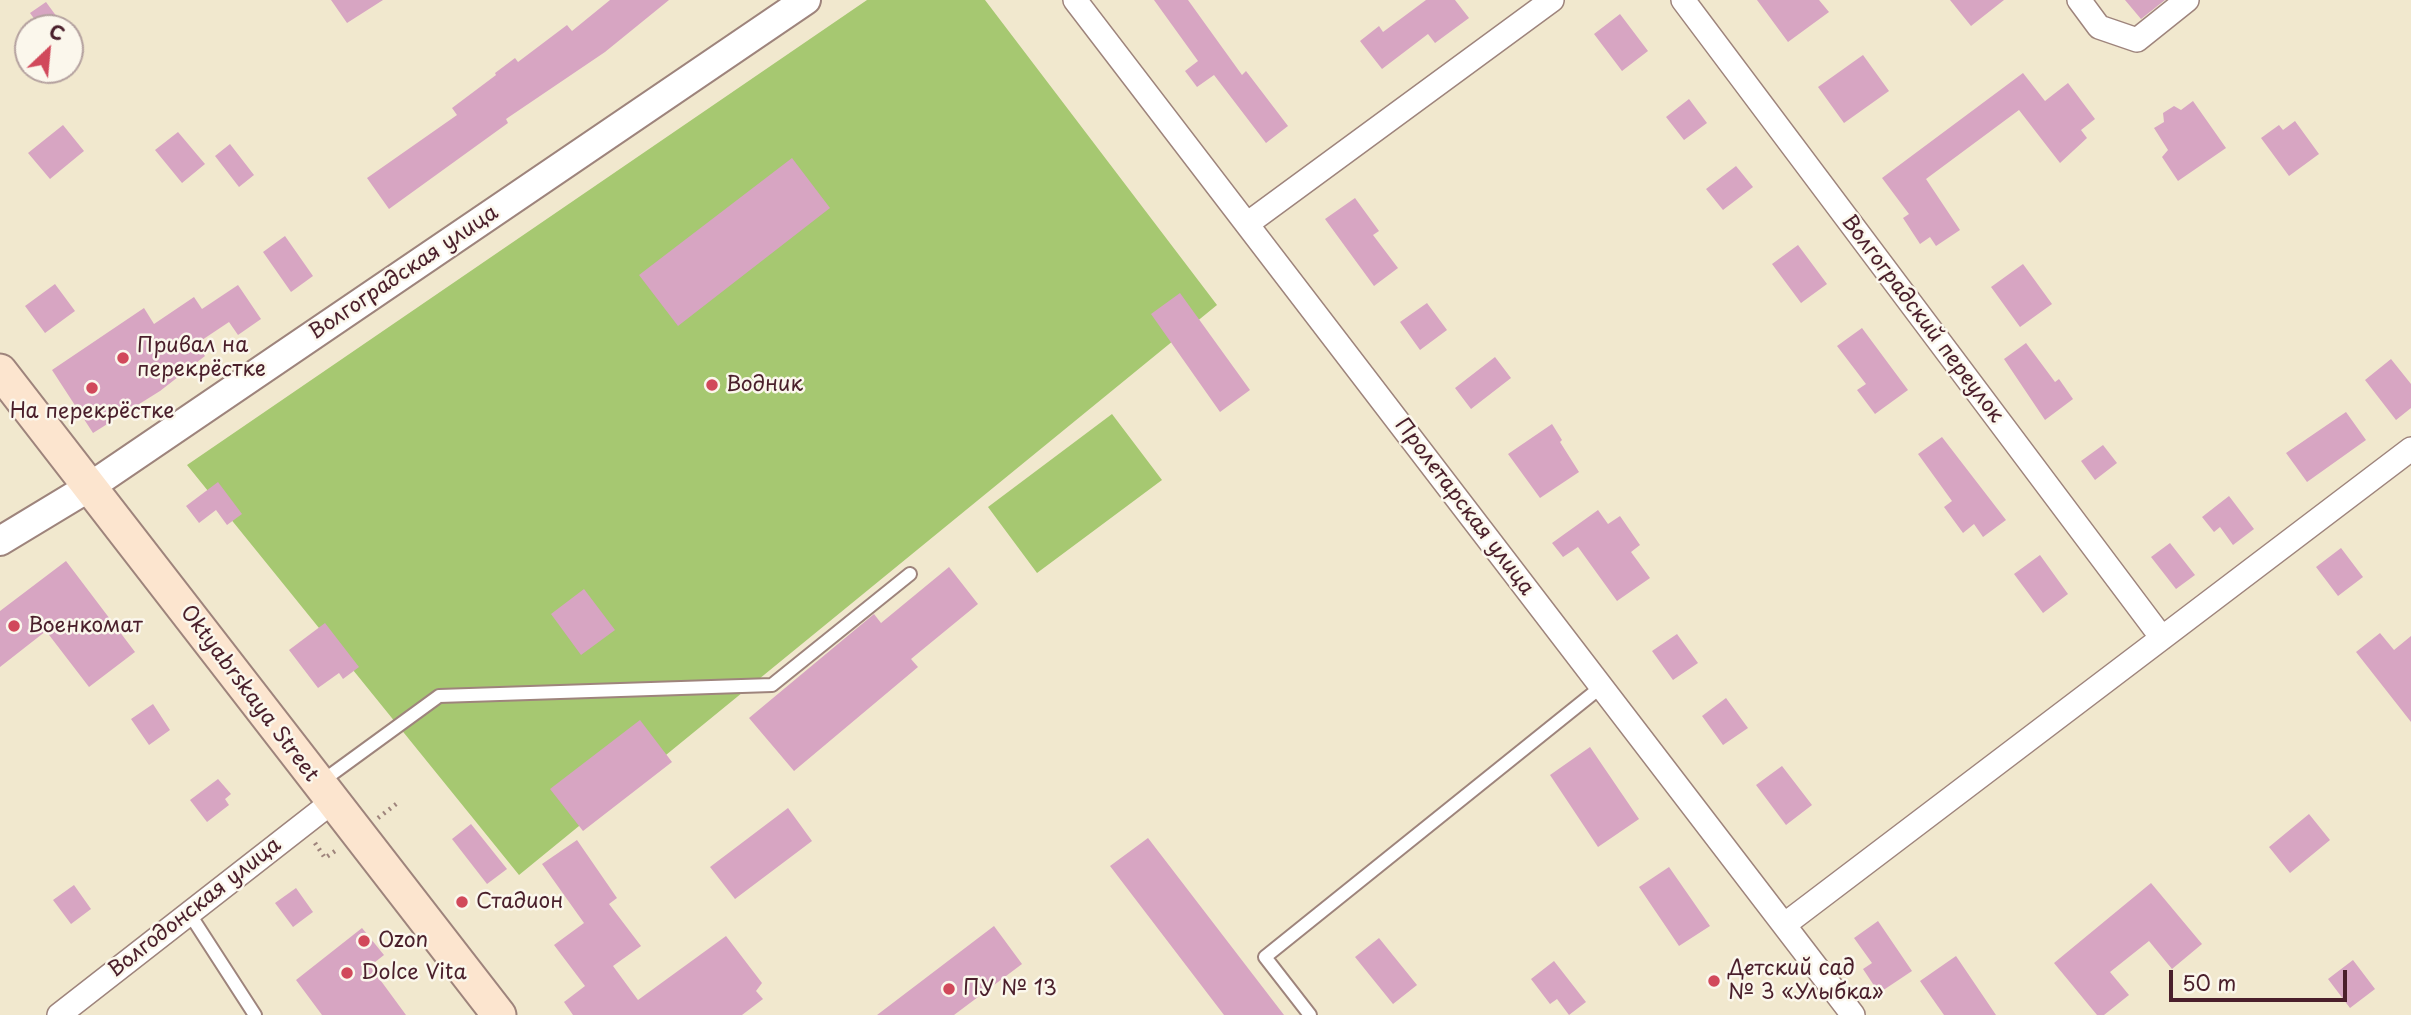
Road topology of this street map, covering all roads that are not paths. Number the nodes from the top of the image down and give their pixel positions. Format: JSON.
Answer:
{"nodes":[{"id":1,"x":806,"y":0,"type":"edge"},
{"id":2,"x":1075,"y":0,"type":"edge"},
{"id":3,"x":1552,"y":0,"type":"edge"},
{"id":4,"x":1683,"y":0,"type":"edge"},
{"id":5,"x":2079,"y":0,"type":"edge"},
{"id":6,"x":2188,"y":0,"type":"edge"},
{"id":7,"x":1247,"y":224,"type":"junction"},
{"id":8,"x":0,"y":371,"type":"edge"},
{"id":9,"x":2411,"y":449,"type":"edge"},
{"id":10,"x":91,"y":486,"type":"junction"},
{"id":11,"x":0,"y":541,"type":"edge"},
{"id":12,"x":910,"y":574,"type":"dead end"},
{"id":13,"x":2162,"y":638,"type":"junction"},
{"id":14,"x":1601,"y":687,"type":"junction"},
{"id":15,"x":325,"y":793,"type":"junction"},
{"id":16,"x":189,"y":913,"type":"junction"},
{"id":17,"x":1784,"y":925,"type":"junction"},
{"id":18,"x":59,"y":1015,"type":"edge"},
{"id":19,"x":255,"y":1015,"type":"edge"},
{"id":20,"x":499,"y":1015,"type":"edge"},
{"id":21,"x":1310,"y":1015,"type":"edge"},
{"id":22,"x":1853,"y":1015,"type":"edge"}],
"edges":[{"from":1,"to":10,"type":"street","name":"Волгоградская улица"},
{"from":2,"to":7,"type":"street","name":"Пролетарская улица"},
{"from":3,"to":7,"type":"street"},
{"from":4,"to":13,"type":"street","name":"Волгоградский переулок"},
{"from":5,"to":6,"type":"street"},
{"from":7,"to":14,"type":"street","name":"Пролетарская улица"},
{"from":8,"to":10,"type":"main road","name":"Oktyabrskaya Street"},
{"from":9,"to":13,"type":"street"},
{"from":10,"to":11,"type":"street","name":"Волгоградская улица"},
{"from":10,"to":15,"type":"main road","name":"Oktyabrskaya Street"},
{"from":12,"to":15,"type":"lane"},
{"from":13,"to":17,"type":"street"},
{"from":14,"to":17,"type":"street","name":"Пролетарская улица"},
{"from":14,"to":21,"type":"lane"},
{"from":15,"to":16,"type":"street","name":"Волгодонская улица"},
{"from":15,"to":20,"type":"main road","name":"Oktyabrskaya Street"},
{"from":16,"to":18,"type":"street","name":"Волгодонская улица"},
{"from":16,"to":19,"type":"lane"},
{"from":17,"to":22,"type":"street","name":"Пролетарская улица"}]}
